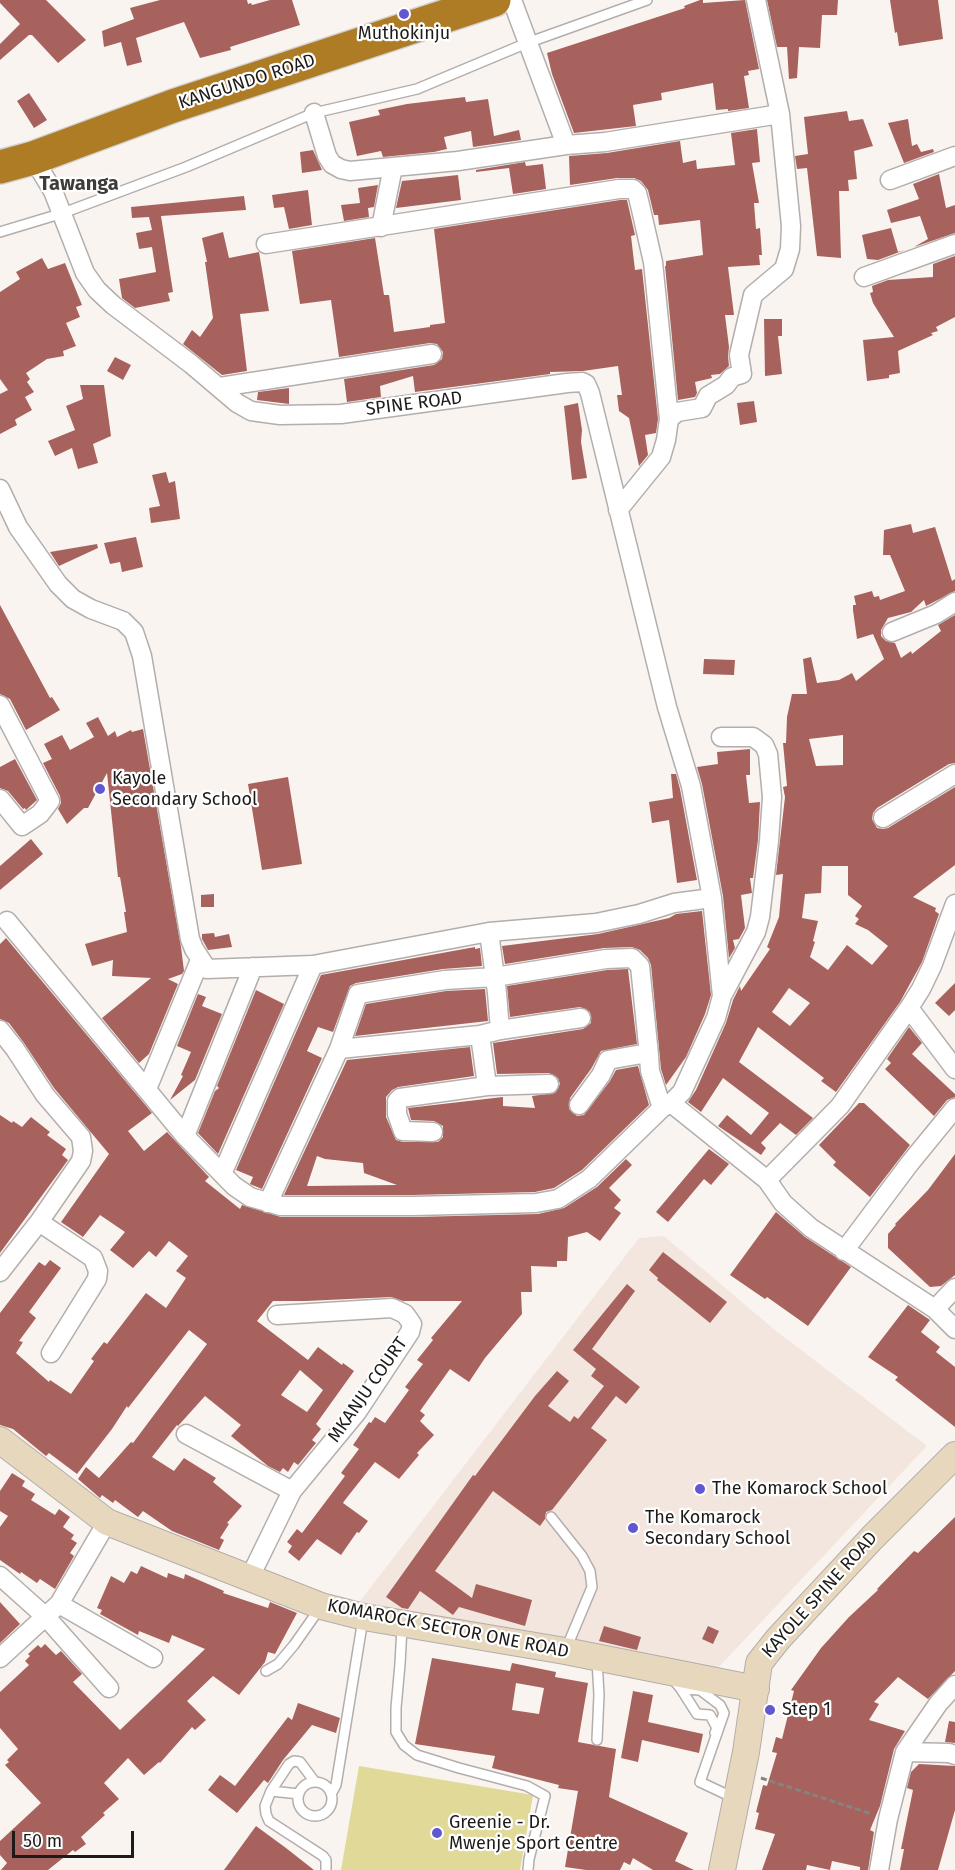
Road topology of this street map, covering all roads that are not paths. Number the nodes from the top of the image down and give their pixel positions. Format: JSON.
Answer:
{"nodes":[{"id":1,"x":498,"y":0,"type":"edge"},
{"id":2,"x":646,"y":0,"type":"edge"},
{"id":3,"x":756,"y":0,"type":"edge"},
{"id":4,"x":527,"y":43,"type":"junction"},
{"id":5,"x":314,"y":113,"type":"junction"},
{"id":6,"x":780,"y":114,"type":"junction"},
{"id":7,"x":566,"y":145,"type":"junction"},
{"id":8,"x":955,"y":156,"type":"edge"},
{"id":9,"x":33,"y":158,"type":"junction"},
{"id":10,"x":0,"y":167,"type":"edge"},
{"id":11,"x":393,"y":167,"type":"junction"},
{"id":12,"x":890,"y":180,"type":"dead end"},
{"id":13,"x":63,"y":213,"type":"junction"},
{"id":14,"x":381,"y":227,"type":"junction"},
{"id":15,"x":0,"y":232,"type":"edge"},
{"id":16,"x":266,"y":244,"type":"dead end"},
{"id":17,"x":955,"y":244,"type":"edge"},
{"id":18,"x":864,"y":277,"type":"dead end"},
{"id":19,"x":432,"y":354,"type":"dead end"},
{"id":20,"x":220,"y":387,"type":"junction"},
{"id":21,"x":669,"y":419,"type":"junction"},
{"id":22,"x":0,"y":489,"type":"edge"},
{"id":23,"x":618,"y":510,"type":"junction"},
{"id":24,"x":955,"y":602,"type":"edge"},
{"id":25,"x":891,"y":632,"type":"dead end"},
{"id":26,"x":0,"y":705,"type":"edge"},
{"id":27,"x":721,"y":737,"type":"dead end"},
{"id":28,"x":955,"y":774,"type":"edge"},
{"id":29,"x":0,"y":799,"type":"edge"},
{"id":30,"x":883,"y":818,"type":"dead end"},
{"id":31,"x":712,"y":898,"type":"junction"},
{"id":32,"x":955,"y":904,"type":"edge"},
{"id":33,"x":7,"y":921,"type":"dead end"},
{"id":34,"x":489,"y":932,"type":"junction"},
{"id":35,"x":200,"y":960,"type":"junction"},
{"id":36,"x":313,"y":965,"type":"junction"},
{"id":37,"x":253,"y":967,"type":"junction"},
{"id":38,"x":495,"y":977,"type":"junction"},
{"id":39,"x":722,"y":996,"type":"junction"},
{"id":40,"x":909,"y":1008,"type":"junction"},
{"id":41,"x":581,"y":1018,"type":"dead end"},
{"id":42,"x":0,"y":1030,"type":"edge"},
{"id":43,"x":500,"y":1030,"type":"junction"},
{"id":44,"x":480,"y":1035,"type":"junction"},
{"id":45,"x":339,"y":1050,"type":"junction"},
{"id":46,"x":649,"y":1055,"type":"junction"},
{"id":47,"x":955,"y":1069,"type":"edge"},
{"id":48,"x":549,"y":1084,"type":"dead end"},
{"id":49,"x":487,"y":1086,"type":"junction"},
{"id":50,"x":147,"y":1089,"type":"junction"},
{"id":51,"x":579,"y":1105,"type":"dead end"},
{"id":52,"x":667,"y":1106,"type":"junction"},
{"id":53,"x":955,"y":1108,"type":"edge"},
{"id":54,"x":433,"y":1132,"type":"dead end"},
{"id":55,"x":185,"y":1136,"type":"junction"},
{"id":56,"x":222,"y":1174,"type":"junction"},
{"id":57,"x":767,"y":1180,"type":"junction"},
{"id":58,"x":268,"y":1203,"type":"junction"},
{"id":59,"x":39,"y":1222,"type":"junction"},
{"id":60,"x":844,"y":1251,"type":"junction"},
{"id":61,"x":0,"y":1272,"type":"edge"},
{"id":62,"x":955,"y":1288,"type":"edge"},
{"id":63,"x":935,"y":1309,"type":"junction"},
{"id":64,"x":277,"y":1315,"type":"dead end"},
{"id":65,"x":955,"y":1329,"type":"edge"},
{"id":66,"x":51,"y":1353,"type":"dead end"},
{"id":67,"x":186,"y":1434,"type":"dead end"},
{"id":68,"x":0,"y":1440,"type":"edge"},
{"id":69,"x":955,"y":1455,"type":"edge"},
{"id":70,"x":292,"y":1491,"type":"junction"},
{"id":71,"x":551,"y":1517,"type":"dead end"},
{"id":72,"x":107,"y":1522,"type":"junction"},
{"id":73,"x":0,"y":1576,"type":"edge"},
{"id":74,"x":250,"y":1577,"type":"junction"},
{"id":75,"x":321,"y":1606,"type":"junction"},
{"id":76,"x":53,"y":1610,"type":"junction"},
{"id":77,"x":364,"y":1617,"type":"junction"},
{"id":78,"x":402,"y":1624,"type":"junction"},
{"id":79,"x":566,"y":1651,"type":"junction"},
{"id":80,"x":0,"y":1658,"type":"edge"},
{"id":81,"x":597,"y":1658,"type":"junction"},
{"id":82,"x":153,"y":1659,"type":"dead end"},
{"id":83,"x":266,"y":1671,"type":"dead end"},
{"id":84,"x":673,"y":1680,"type":"junction"},
{"id":85,"x":955,"y":1685,"type":"edge"},
{"id":86,"x":109,"y":1689,"type":"dead end"},
{"id":87,"x":756,"y":1689,"type":"junction"},
{"id":88,"x":597,"y":1740,"type":"dead end"},
{"id":89,"x":905,"y":1752,"type":"junction"},
{"id":90,"x":955,"y":1755,"type":"edge"},
{"id":91,"x":315,"y":1782,"type":"junction"},
{"id":92,"x":700,"y":1782,"type":"junction"},
{"id":93,"x":271,"y":1791,"type":"junction"},
{"id":94,"x":299,"y":1794,"type":"junction"},
{"id":95,"x":331,"y":1794,"type":"junction"},
{"id":96,"x":736,"y":1799,"type":"junction"},
{"id":97,"x":326,"y":1870,"type":"edge"},
{"id":98,"x":528,"y":1870,"type":"edge"},
{"id":99,"x":722,"y":1870,"type":"edge"},
{"id":100,"x":879,"y":1870,"type":"edge"}],
"edges":[{"from":1,"to":4,"type":"street"},
{"from":1,"to":9,"type":"highway","name":"KANGUNDO ROAD"},
{"from":2,"to":4,"type":"lane"},
{"from":3,"to":6,"type":"street"},
{"from":4,"to":5,"type":"lane"},
{"from":4,"to":7,"type":"street"},
{"from":5,"to":11,"type":"street"},
{"from":5,"to":13,"type":"lane"},
{"from":6,"to":7,"type":"street"},
{"from":6,"to":21,"type":"street"},
{"from":7,"to":11,"type":"street"},
{"from":8,"to":12,"type":"street"},
{"from":9,"to":10,"type":"highway","name":"KANGUNDO ROAD"},
{"from":9,"to":13,"type":"street","name":"SPINE ROAD"},
{"from":11,"to":14,"type":"street"},
{"from":13,"to":15,"type":"lane"},
{"from":13,"to":20,"type":"street","name":"SPINE ROAD"},
{"from":14,"to":16,"type":"street"},
{"from":14,"to":21,"type":"street"},
{"from":17,"to":18,"type":"street"},
{"from":19,"to":20,"type":"street"},
{"from":20,"to":23,"type":"street","name":"SPINE ROAD"},
{"from":21,"to":23,"type":"street"},
{"from":22,"to":35,"type":"street"},
{"from":23,"to":31,"type":"street","name":"SPINE ROAD"},
{"from":24,"to":25,"type":"street"},
{"from":26,"to":29,"type":"street"},
{"from":27,"to":39,"type":"street"},
{"from":28,"to":30,"type":"street"},
{"from":31,"to":34,"type":"street"},
{"from":31,"to":39,"type":"street","name":"SPINE ROAD"},
{"from":32,"to":40,"type":"street"},
{"from":33,"to":50,"type":"street"},
{"from":34,"to":36,"type":"street"},
{"from":34,"to":38,"type":"street"},
{"from":35,"to":37,"type":"street"},
{"from":35,"to":50,"type":"street"},
{"from":36,"to":37,"type":"street"},
{"from":36,"to":56,"type":"street"},
{"from":37,"to":55,"type":"street"},
{"from":38,"to":43,"type":"street"},
{"from":38,"to":45,"type":"street"},
{"from":38,"to":46,"type":"street"},
{"from":39,"to":52,"type":"street"},
{"from":40,"to":47,"type":"street"},
{"from":40,"to":57,"type":"street"},
{"from":41,"to":43,"type":"street"},
{"from":42,"to":59,"type":"street"},
{"from":43,"to":44,"type":"street"},
{"from":44,"to":45,"type":"street"},
{"from":44,"to":49,"type":"street"},
{"from":45,"to":58,"type":"street"},
{"from":46,"to":51,"type":"street"},
{"from":46,"to":52,"type":"street"},
{"from":48,"to":49,"type":"street"},
{"from":49,"to":54,"type":"street"},
{"from":50,"to":55,"type":"street"},
{"from":52,"to":57,"type":"street"},
{"from":52,"to":58,"type":"street"},
{"from":53,"to":60,"type":"street"},
{"from":55,"to":56,"type":"street"},
{"from":56,"to":58,"type":"street"},
{"from":57,"to":60,"type":"street"},
{"from":59,"to":61,"type":"street"},
{"from":59,"to":66,"type":"street"},
{"from":60,"to":63,"type":"street"},
{"from":62,"to":63,"type":"street"},
{"from":63,"to":65,"type":"street"},
{"from":64,"to":70,"type":"street","name":"MKANJU COURT"},
{"from":67,"to":70,"type":"street"},
{"from":68,"to":72,"type":"main road","name":"KOMAROCK SECTOR ONE ROAD"},
{"from":69,"to":87,"type":"main road","name":"KAYOLE SPINE ROAD"},
{"from":70,"to":74,"type":"street","name":"MKANJU COURT"},
{"from":71,"to":79,"type":"lane"},
{"from":72,"to":74,"type":"main road","name":"KOMAROCK SECTOR ONE ROAD"},
{"from":72,"to":76,"type":"street"},
{"from":73,"to":76,"type":"street"},
{"from":74,"to":75,"type":"main road","name":"KOMAROCK SECTOR ONE ROAD"},
{"from":75,"to":77,"type":"main road","name":"KOMAROCK SECTOR ONE ROAD"},
{"from":75,"to":83,"type":"lane"},
{"from":76,"to":80,"type":"street"},
{"from":76,"to":82,"type":"street"},
{"from":76,"to":86,"type":"street"},
{"from":77,"to":78,"type":"main road","name":"KOMAROCK SECTOR ONE ROAD"},
{"from":77,"to":95,"type":"lane"},
{"from":78,"to":79,"type":"main road","name":"KOMAROCK SECTOR ONE ROAD"},
{"from":78,"to":98,"type":"lane"},
{"from":79,"to":81,"type":"main road","name":"KOMAROCK SECTOR ONE ROAD"},
{"from":81,"to":84,"type":"main road","name":"KOMAROCK SECTOR ONE ROAD"},
{"from":81,"to":88,"type":"lane"},
{"from":84,"to":87,"type":"main road","name":"KOMAROCK SECTOR ONE ROAD"},
{"from":84,"to":92,"type":"lane"},
{"from":84,"to":92,"type":"lane"},
{"from":85,"to":89,"type":"street"},
{"from":87,"to":96,"type":"main road","name":"KAYOLE SPINE ROAD"},
{"from":89,"to":90,"type":"street"},
{"from":89,"to":100,"type":"street"},
{"from":91,"to":93,"type":"lane"},
{"from":91,"to":94,"type":"lane"},
{"from":91,"to":95,"type":"lane"},
{"from":92,"to":96,"type":"lane"},
{"from":93,"to":94,"type":"lane"},
{"from":93,"to":97,"type":"lane"},
{"from":94,"to":95,"type":"lane"},
{"from":96,"to":99,"type":"main road","name":"KAYOLE SPINE ROAD"}]}
